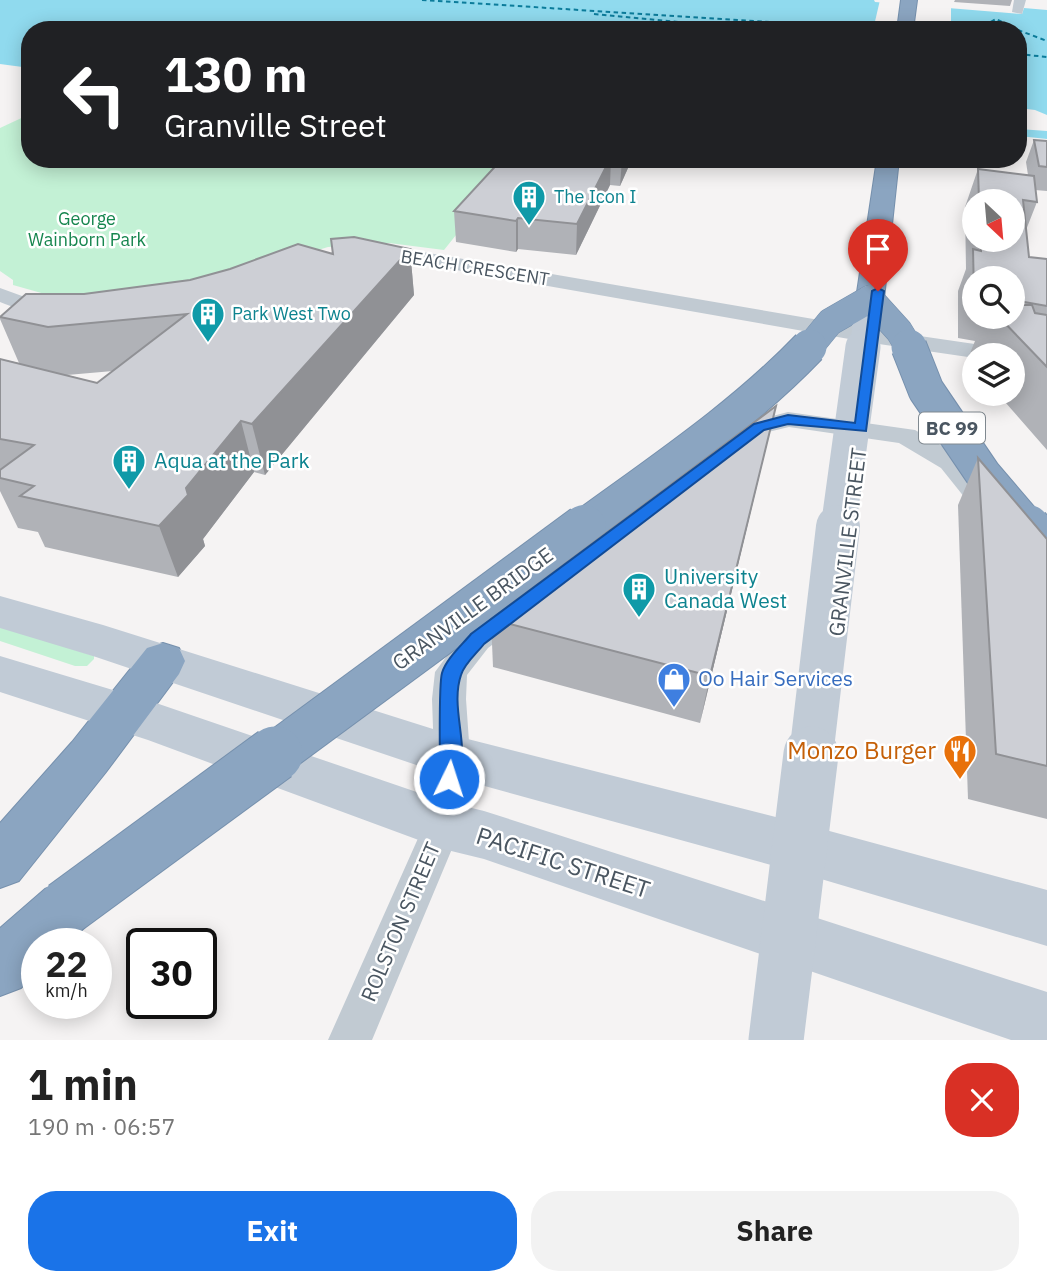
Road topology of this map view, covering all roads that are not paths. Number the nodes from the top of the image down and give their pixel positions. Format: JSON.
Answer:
{"nodes":[{"id":1,"x":909,"y":0,"type":"edge"},
{"id":2,"x":906,"y":21,"type":"edge"},
{"id":3,"x":887,"y":168,"type":"edge"},
{"id":4,"x":891,"y":191,"type":"dead end"},
{"id":5,"x":351,"y":254,"type":"edge"},
{"id":6,"x":0,"y":294,"type":"edge"},
{"id":7,"x":33,"y":306,"type":"junction"},
{"id":8,"x":78,"y":310,"type":"edge"},
{"id":9,"x":871,"y":317,"type":"junction"},
{"id":10,"x":8,"y":324,"type":"dead end"},
{"id":11,"x":963,"y":343,"type":"edge"},
{"id":12,"x":861,"y":428,"type":"junction"},
{"id":13,"x":1047,"y":549,"type":"edge"},
{"id":14,"x":1047,"y":577,"type":"edge"},
{"id":15,"x":0,"y":612,"type":"edge"},
{"id":16,"x":163,"y":661,"type":"junction"},
{"id":17,"x":0,"y":674,"type":"edge"},
{"id":18,"x":123,"y":712,"type":"junction"},
{"id":19,"x":452,"y":756,"type":"junction"},
{"id":20,"x":443,"y":825,"type":"junction"},
{"id":21,"x":811,"y":851,"type":"junction"},
{"id":22,"x":0,"y":863,"type":"edge"},
{"id":23,"x":1047,"y":918,"type":"edge"},
{"id":24,"x":0,"y":967,"type":"edge"},
{"id":25,"x":1047,"y":1022,"type":"edge"},
{"id":26,"x":350,"y":1040,"type":"edge"},
{"id":27,"x":776,"y":1040,"type":"edge"}],
"edges":[{"from":1,"to":2,"type":"highway"},
{"from":3,"to":9,"type":"highway"},
{"from":4,"to":9,"type":"street","name":"GRANVILLE STREET"},
{"from":5,"to":9,"type":"street","name":"BEACH CRESCENT"},
{"from":6,"to":7,"type":"street"},
{"from":7,"to":8,"type":"street"},
{"from":7,"to":10,"type":"street"},
{"from":9,"to":11,"type":"street","name":"BEACH CRESCENT"},
{"from":9,"to":12,"type":"street","name":"GRANVILLE STREET"},
{"from":9,"to":13,"type":"highway","number":"BC 99","bridge":true},
{"from":9,"to":24,"type":"highway","name":"GRANVILLE BRIDGE","bridge":true},
{"from":9,"to":27,"type":"main road","bridge":true},
{"from":12,"to":14,"type":"street","name":"ROLSTON STREET"},
{"from":12,"to":19,"type":"street","name":"ROLSTON STREET"},
{"from":12,"to":21,"type":"street","name":"GRANVILLE STREET"},
{"from":15,"to":16,"type":"main road"},
{"from":16,"to":18,"type":"highway"},
{"from":16,"to":19,"type":"main road"},
{"from":17,"to":18,"type":"main road","name":"PACIFIC STREET"},
{"from":18,"to":20,"type":"main road","name":"PACIFIC STREET"},
{"from":18,"to":22,"type":"highway"},
{"from":19,"to":20,"type":"street","name":"ROLSTON STREET"},
{"from":19,"to":21,"type":"main road"},
{"from":20,"to":25,"type":"main road","name":"PACIFIC STREET"},
{"from":20,"to":26,"type":"street","name":"ROLSTON STREET"},
{"from":21,"to":23,"type":"main road"}]}
